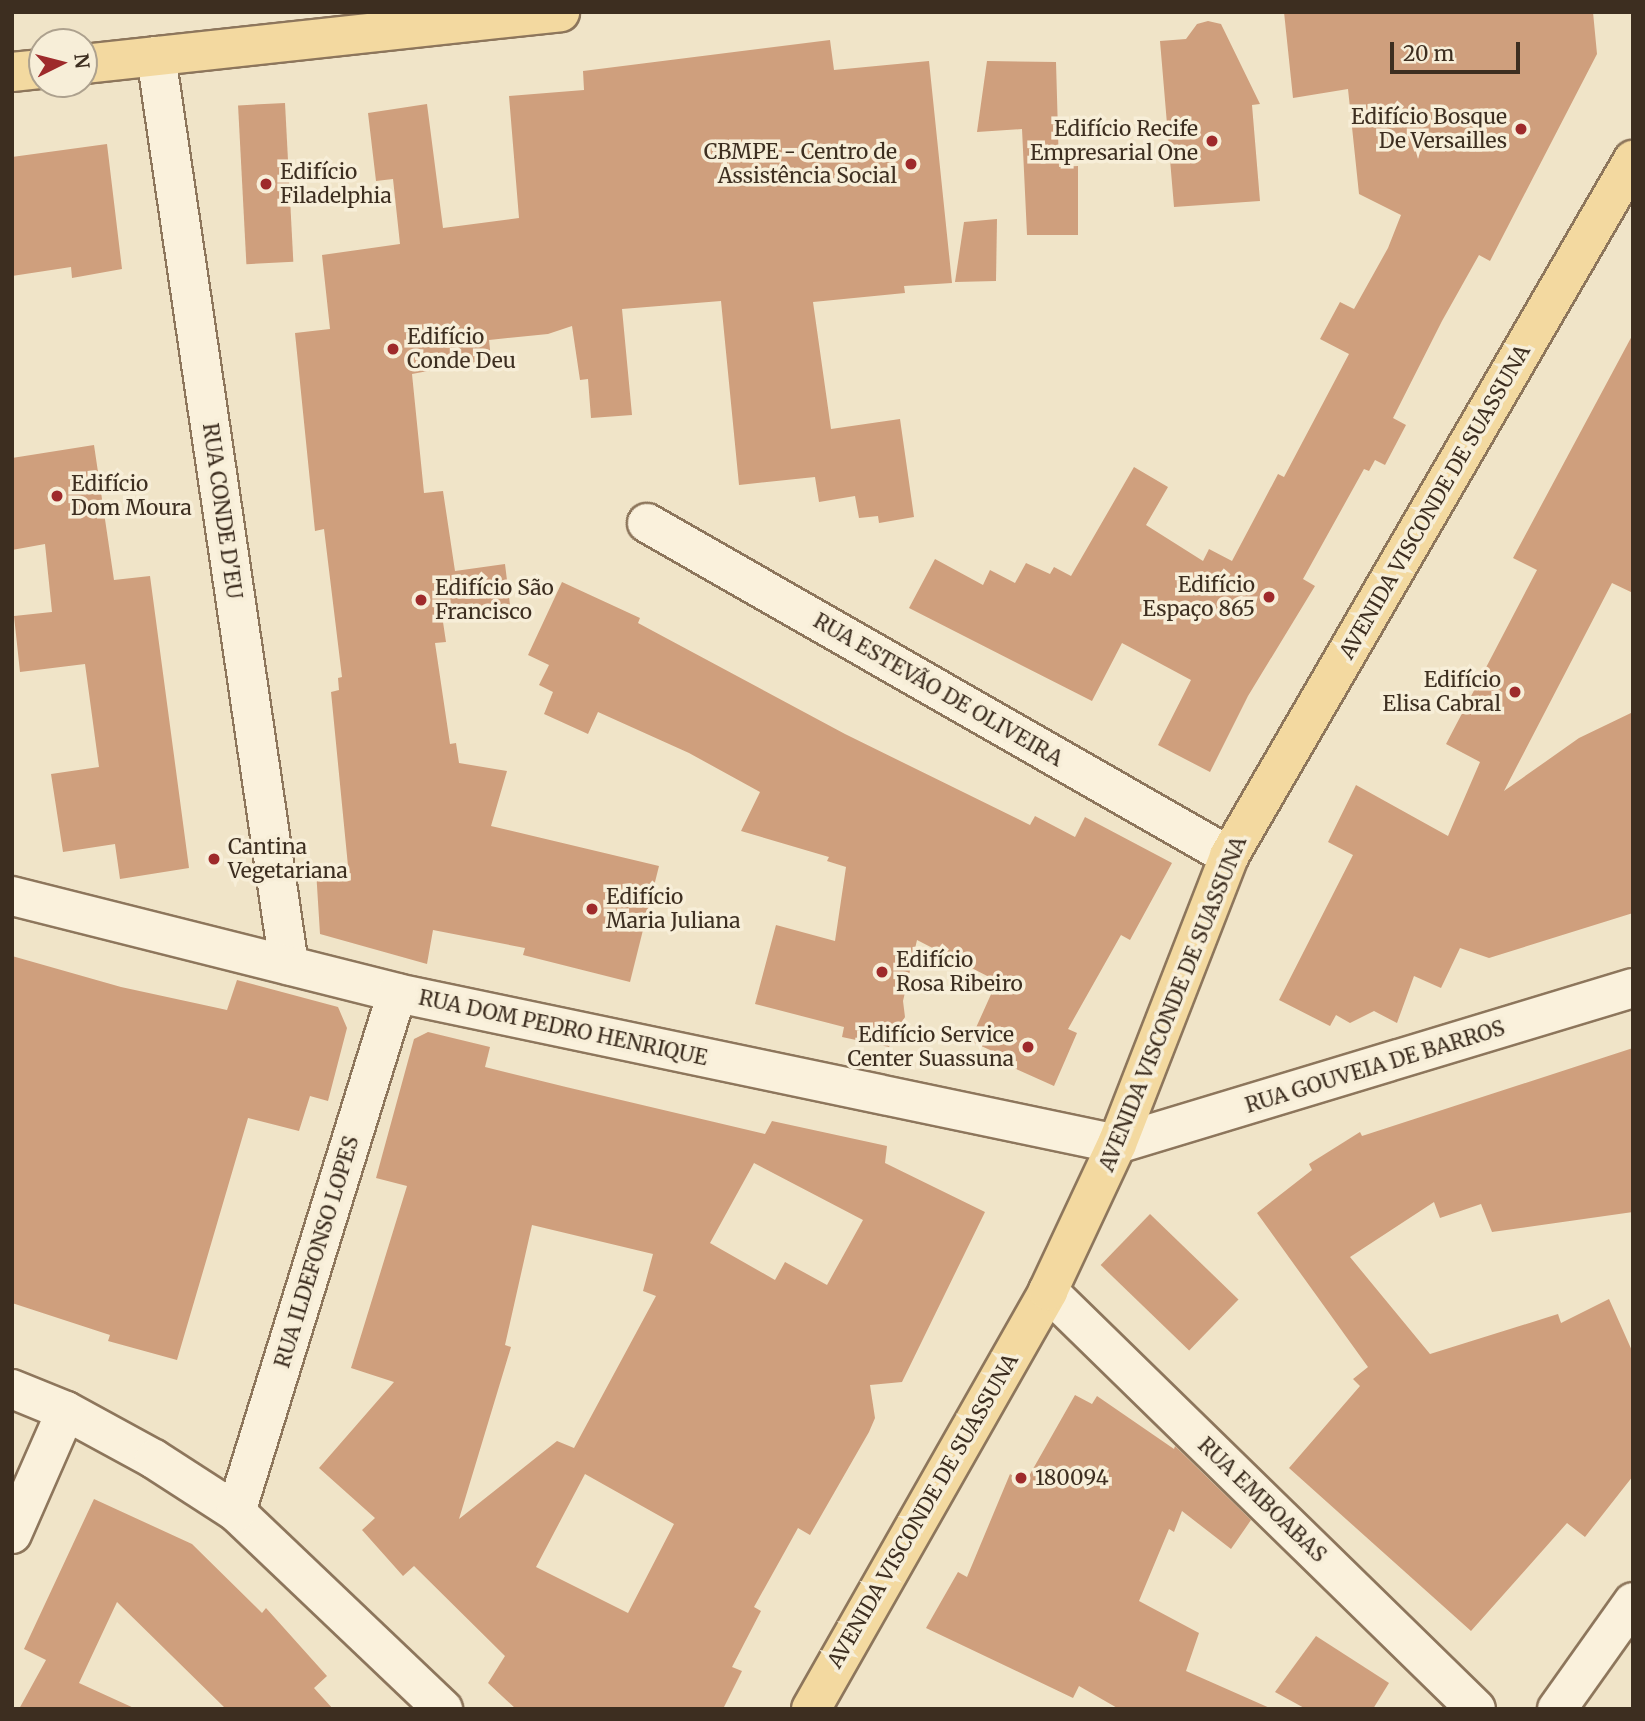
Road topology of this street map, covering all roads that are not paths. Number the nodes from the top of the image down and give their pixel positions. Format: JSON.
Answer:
{"nodes":[{"id":1,"x":560,"y":12,"type":"edge"},
{"id":2,"x":156,"y":56,"type":"junction"},
{"id":3,"x":98,"y":62,"type":"edge"},
{"id":4,"x":1633,"y":160,"type":"edge"},
{"id":5,"x":647,"y":523,"type":"dead end"},
{"id":6,"x":1229,"y":856,"type":"junction"},
{"id":7,"x":12,"y":895,"type":"edge"},
{"id":8,"x":289,"y":965,"type":"junction"},
{"id":9,"x":1633,"y":988,"type":"edge"},
{"id":10,"x":397,"y":993,"type":"junction"},
{"id":11,"x":1117,"y":1144,"type":"junction"},
{"id":12,"x":1048,"y":1291,"type":"junction"},
{"id":13,"x":12,"y":1389,"type":"edge"},
{"id":14,"x":66,"y":1412,"type":"junction"},
{"id":15,"x":236,"y":1512,"type":"junction"},
{"id":16,"x":12,"y":1534,"type":"edge"},
{"id":17,"x":1633,"y":1602,"type":"edge"},
{"id":18,"x":443,"y":1709,"type":"edge"},
{"id":19,"x":811,"y":1709,"type":"edge"},
{"id":20,"x":1476,"y":1709,"type":"edge"},
{"id":21,"x":1557,"y":1709,"type":"edge"}],
"edges":[{"from":1,"to":2,"type":"main road"},
{"from":2,"to":3,"type":"main road"},
{"from":2,"to":8,"type":"street","name":"RUA CONDE D'EU"},
{"from":4,"to":6,"type":"main road","name":"AVENIDA VISCONDE DE SUASSUNA"},
{"from":5,"to":6,"type":"street","name":"RUA ESTEVÃO DE OLIVEIRA"},
{"from":6,"to":11,"type":"main road","name":"AVENIDA VISCONDE DE SUASSUNA"},
{"from":7,"to":8,"type":"street","name":"RUA DOM PEDRO HENRIQUE"},
{"from":8,"to":10,"type":"street","name":"RUA DOM PEDRO HENRIQUE"},
{"from":9,"to":11,"type":"street","name":"RUA GOUVEIA DE BARROS"},
{"from":10,"to":11,"type":"street","name":"RUA DOM PEDRO HENRIQUE"},
{"from":10,"to":15,"type":"street","name":"RUA ILDEFONSO LOPES"},
{"from":11,"to":12,"type":"main road","name":"AVENIDA VISCONDE DE SUASSUNA"},
{"from":12,"to":19,"type":"main road","name":"AVENIDA VISCONDE DE SUASSUNA"},
{"from":12,"to":20,"type":"street","name":"RUA EMBOABAS"},
{"from":13,"to":14,"type":"street"},
{"from":14,"to":15,"type":"street"},
{"from":14,"to":16,"type":"street"},
{"from":15,"to":18,"type":"street"},
{"from":17,"to":21,"type":"street"}]}
